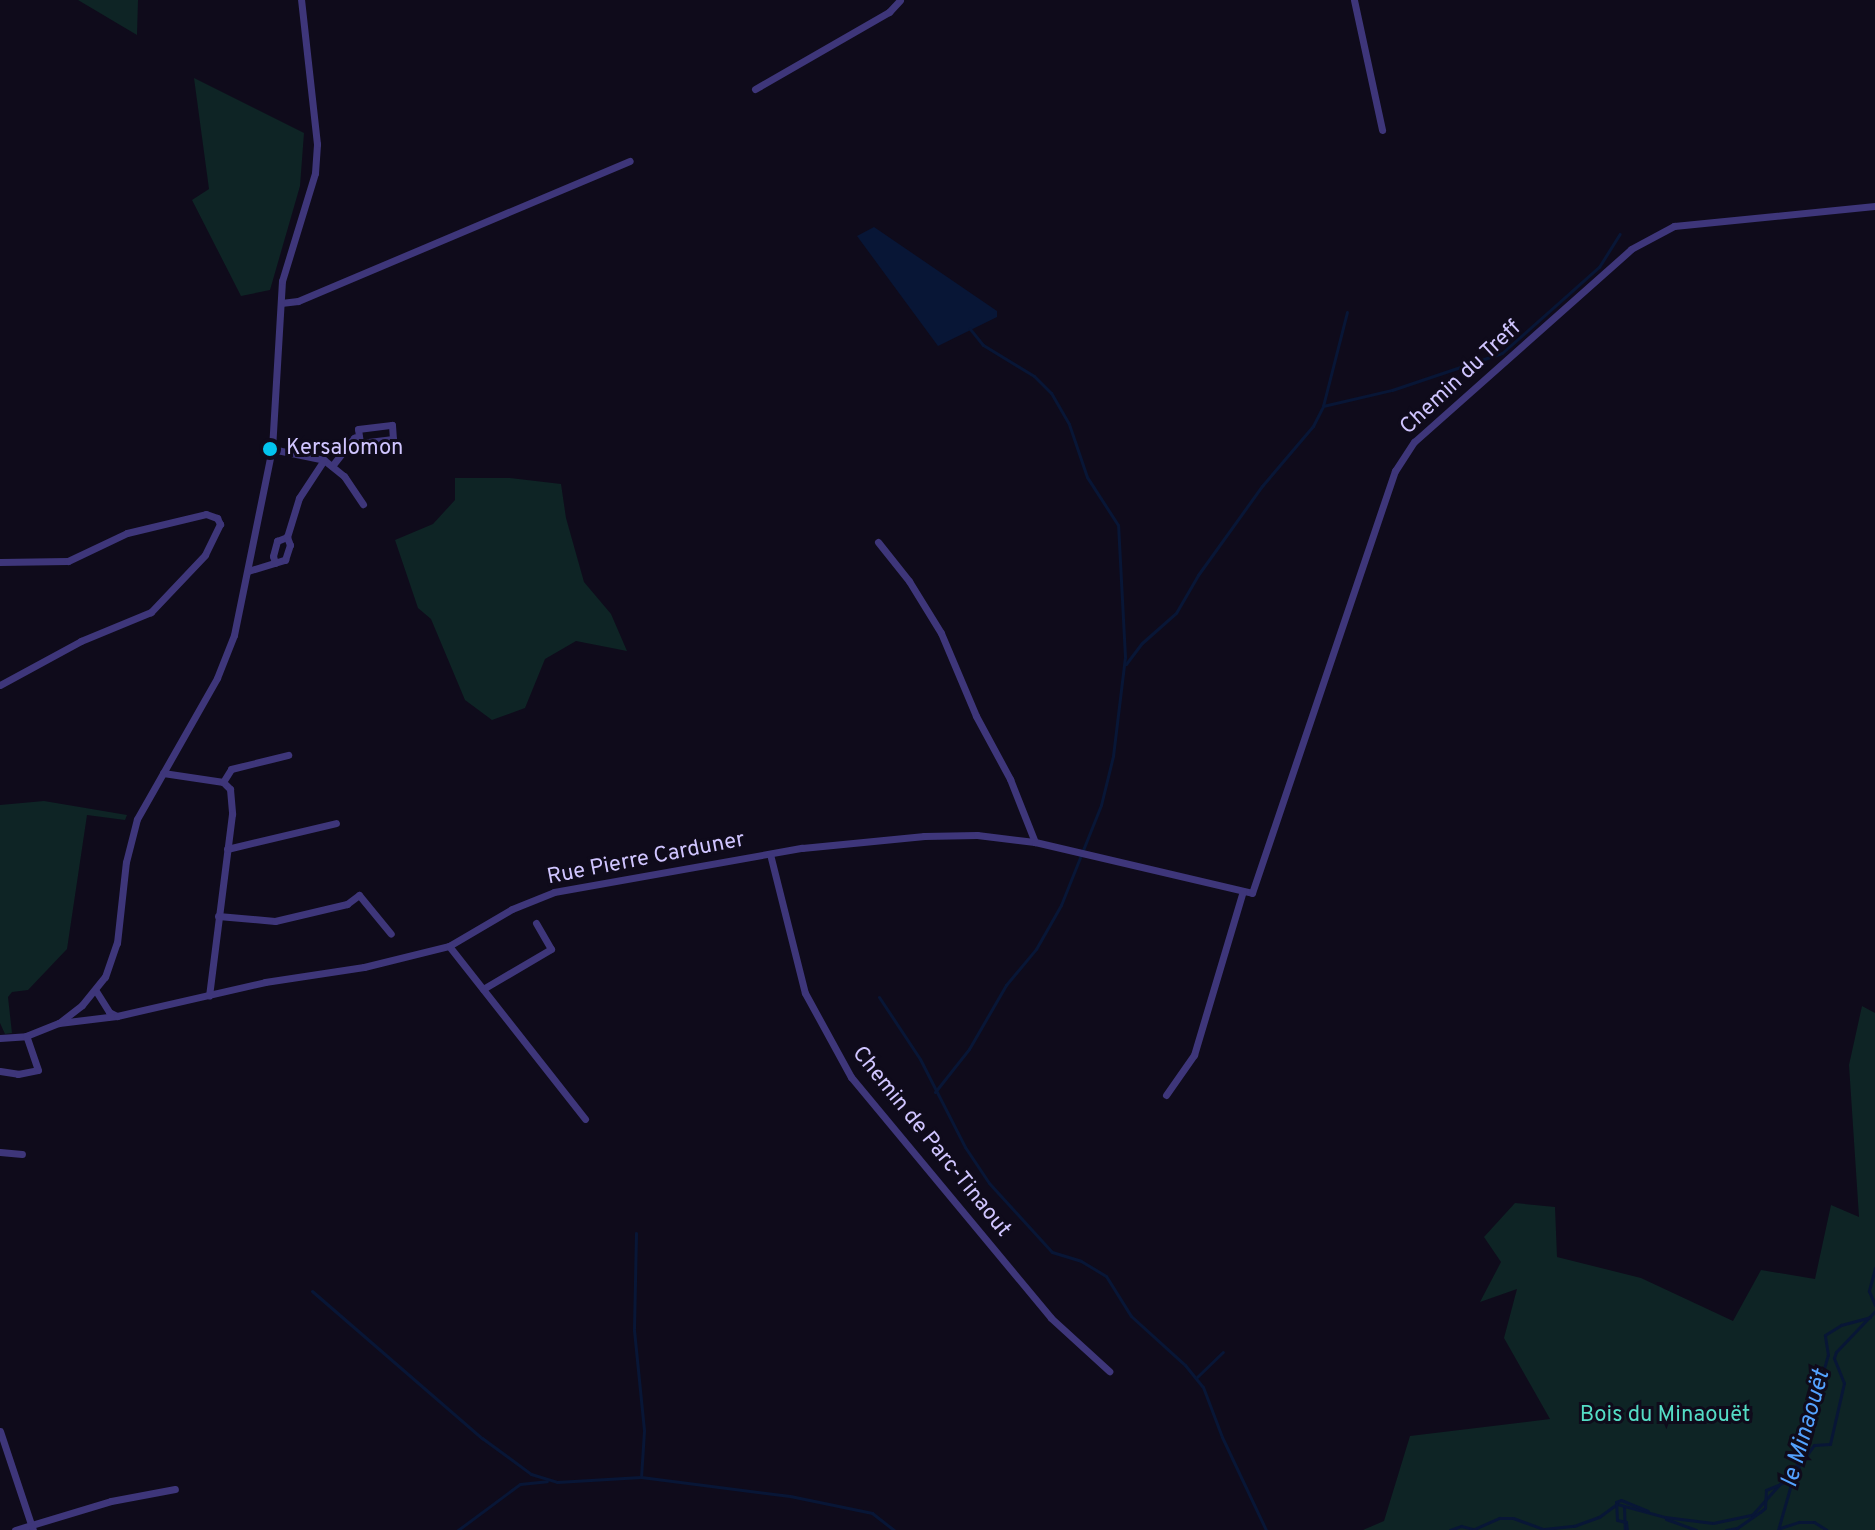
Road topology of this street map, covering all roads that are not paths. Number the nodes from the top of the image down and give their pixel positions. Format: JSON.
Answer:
{"nodes":[{"id":1,"x":301,"y":0,"type":"edge"},
{"id":2,"x":900,"y":0,"type":"edge"},
{"id":3,"x":1354,"y":0,"type":"edge"},
{"id":4,"x":755,"y":89,"type":"dead end"},
{"id":5,"x":1382,"y":130,"type":"dead end"},
{"id":6,"x":630,"y":161,"type":"dead end"},
{"id":7,"x":1875,"y":206,"type":"edge"},
{"id":8,"x":281,"y":303,"type":"junction"},
{"id":9,"x":359,"y":436,"type":"junction"},
{"id":10,"x":272,"y":449,"type":"junction"},
{"id":11,"x":324,"y":460,"type":"junction"},
{"id":12,"x":332,"y":466,"type":"junction"},
{"id":13,"x":363,"y":504,"type":"dead end"},
{"id":14,"x":878,"y":542,"type":"dead end"},
{"id":15,"x":0,"y":562,"type":"edge"},
{"id":16,"x":248,"y":571,"type":"junction"},
{"id":17,"x":0,"y":685,"type":"edge"},
{"id":18,"x":288,"y":755,"type":"dead end"},
{"id":19,"x":163,"y":773,"type":"junction"},
{"id":20,"x":223,"y":782,"type":"junction"},
{"id":21,"x":336,"y":823,"type":"dead end"},
{"id":22,"x":1035,"y":842,"type":"junction"},
{"id":23,"x":227,"y":849,"type":"junction"},
{"id":24,"x":770,"y":854,"type":"junction"},
{"id":25,"x":1247,"y":892,"type":"junction"},
{"id":26,"x":218,"y":916,"type":"junction"},
{"id":27,"x":536,"y":923,"type":"dead end"},
{"id":28,"x":391,"y":934,"type":"dead end"},
{"id":29,"x":449,"y":946,"type":"junction"},
{"id":30,"x":483,"y":989,"type":"junction"},
{"id":31,"x":96,"y":991,"type":"junction"},
{"id":32,"x":209,"y":996,"type":"junction"},
{"id":33,"x":117,"y":1016,"type":"junction"},
{"id":34,"x":59,"y":1023,"type":"junction"},
{"id":35,"x":26,"y":1036,"type":"junction"},
{"id":36,"x":0,"y":1038,"type":"edge"},
{"id":37,"x":0,"y":1071,"type":"edge"},
{"id":38,"x":1166,"y":1095,"type":"dead end"},
{"id":39,"x":585,"y":1119,"type":"dead end"},
{"id":40,"x":0,"y":1152,"type":"edge"},
{"id":41,"x":22,"y":1154,"type":"dead end"},
{"id":42,"x":1109,"y":1371,"type":"dead end"},
{"id":43,"x":0,"y":1431,"type":"edge"},
{"id":44,"x":2,"y":1440,"type":"edge"},
{"id":45,"x":175,"y":1489,"type":"dead end"},
{"id":46,"x":33,"y":1527,"type":"edge"},
{"id":47,"x":15,"y":1530,"type":"edge"}],
"edges":[{"from":1,"to":8,"type":"street"},
{"from":2,"to":4,"type":"street"},
{"from":3,"to":5,"type":"street"},
{"from":6,"to":8,"type":"street"},
{"from":7,"to":25,"type":"street","name":"Chemin du Treff"},
{"from":8,"to":10,"type":"street"},
{"from":9,"to":9,"type":"street"},
{"from":9,"to":12,"type":"street"},
{"from":10,"to":11,"type":"street"},
{"from":10,"to":16,"type":"street"},
{"from":11,"to":12,"type":"street"},
{"from":11,"to":16,"type":"street"},
{"from":12,"to":13,"type":"street"},
{"from":14,"to":22,"type":"street"},
{"from":15,"to":17,"type":"street"},
{"from":16,"to":19,"type":"street"},
{"from":18,"to":20,"type":"street"},
{"from":19,"to":20,"type":"street"},
{"from":19,"to":31,"type":"street"},
{"from":20,"to":23,"type":"street"},
{"from":21,"to":23,"type":"street"},
{"from":22,"to":24,"type":"street","name":"Rue Pierre Carduner"},
{"from":22,"to":25,"type":"street","name":"Rue Pierre Carduner"},
{"from":23,"to":26,"type":"street"},
{"from":24,"to":29,"type":"street","name":"Rue Pierre Carduner"},
{"from":24,"to":42,"type":"street","name":"Chemin de Parc-Tinaout"},
{"from":25,"to":38,"type":"street","name":"Chemin du Treff"},
{"from":26,"to":28,"type":"street"},
{"from":26,"to":32,"type":"street"},
{"from":27,"to":30,"type":"street"},
{"from":29,"to":30,"type":"street"},
{"from":29,"to":32,"type":"street","name":"Rue Pierre Carduner"},
{"from":30,"to":39,"type":"street"},
{"from":31,"to":33,"type":"street"},
{"from":31,"to":34,"type":"street"},
{"from":32,"to":33,"type":"street","name":"Rue Pierre Carduner"},
{"from":33,"to":34,"type":"street","name":"Rue Pierre Carduner"},
{"from":34,"to":35,"type":"street"},
{"from":35,"to":36,"type":"street"},
{"from":35,"to":37,"type":"street"},
{"from":40,"to":41,"type":"street"},
{"from":43,"to":44,"type":"street"},
{"from":44,"to":46,"type":"street"},
{"from":45,"to":46,"type":"street"},
{"from":46,"to":47,"type":"street"}]}
